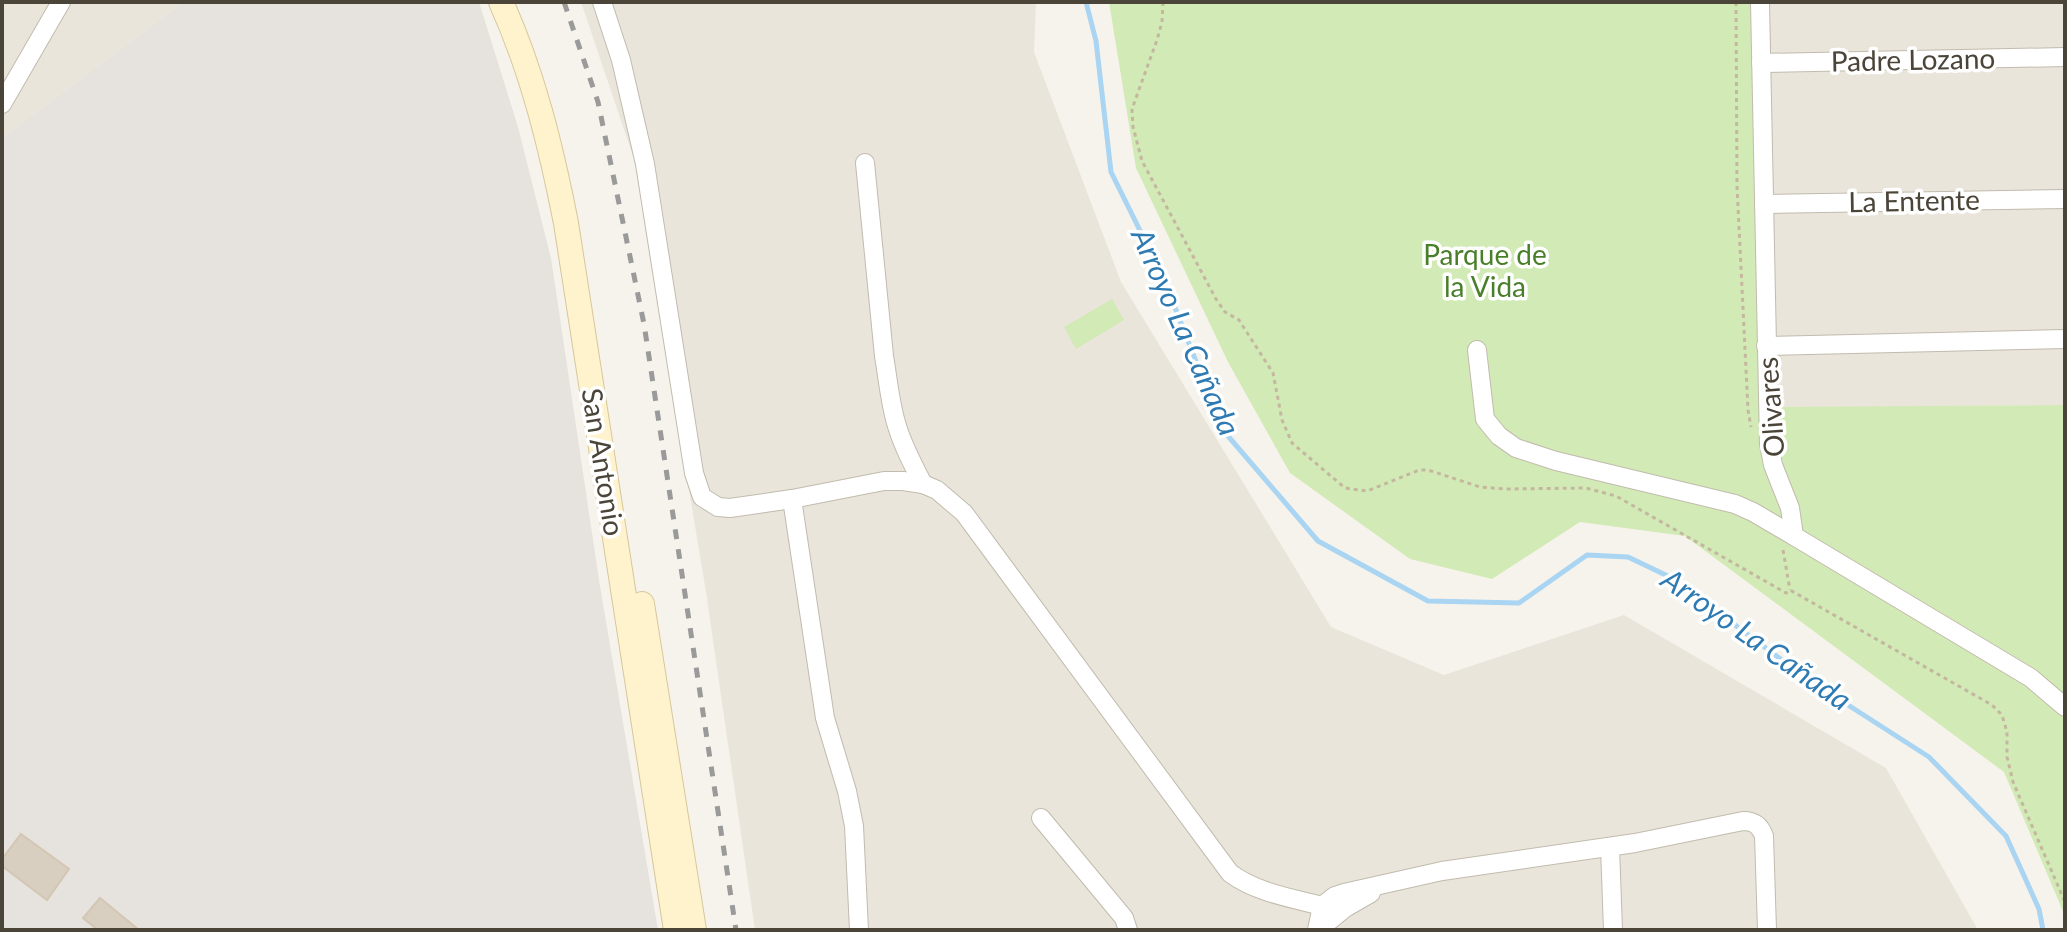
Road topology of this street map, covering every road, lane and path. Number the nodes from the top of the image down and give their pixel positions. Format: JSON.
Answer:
{"nodes":[{"id":1,"x":61,"y":2,"type":"edge"},
{"id":2,"x":501,"y":2,"type":"edge"},
{"id":3,"x":518,"y":2,"type":"edge"},
{"id":4,"x":602,"y":2,"type":"edge"},
{"id":5,"x":1163,"y":2,"type":"edge"},
{"id":6,"x":1760,"y":2,"type":"edge"},
{"id":7,"x":2065,"y":57,"type":"edge"},
{"id":8,"x":1761,"y":63,"type":"junction"},
{"id":9,"x":2,"y":104,"type":"edge"},
{"id":10,"x":865,"y":163,"type":"dead end"},
{"id":11,"x":2065,"y":199,"type":"edge"},
{"id":12,"x":1764,"y":204,"type":"junction"},
{"id":13,"x":2065,"y":339,"type":"edge"},
{"id":14,"x":1766,"y":346,"type":"junction"},
{"id":15,"x":1477,"y":350,"type":"dead end"},
{"id":16,"x":923,"y":484,"type":"junction"},
{"id":17,"x":792,"y":499,"type":"junction"},
{"id":18,"x":1794,"y":536,"type":"junction"},
{"id":19,"x":2065,"y":707,"type":"edge"},
{"id":20,"x":1041,"y":818,"type":"dead end"},
{"id":21,"x":1610,"y":847,"type":"junction"},
{"id":22,"x":1400,"y":881,"type":"junction"},
{"id":23,"x":2065,"y":902,"type":"edge"},
{"id":24,"x":1322,"y":906,"type":"junction"},
{"id":25,"x":676,"y":930,"type":"edge"},
{"id":26,"x":694,"y":930,"type":"edge"},
{"id":27,"x":859,"y":930,"type":"edge"},
{"id":28,"x":1128,"y":930,"type":"edge"},
{"id":29,"x":1318,"y":930,"type":"edge"},
{"id":30,"x":1613,"y":930,"type":"edge"},
{"id":31,"x":1767,"y":930,"type":"edge"}],
"edges":[{"from":1,"to":9,"type":"street"},
{"from":2,"to":25,"type":"main road","name":"San Antonio"},
{"from":3,"to":26,"type":"main road","name":"San Antonio"},
{"from":4,"to":17,"type":"street"},
{"from":5,"to":23,"type":"path"},
{"from":6,"to":8,"type":"street","name":"Olivares"},
{"from":7,"to":8,"type":"street","name":"Padre Lozano"},
{"from":8,"to":12,"type":"street","name":"Olivares"},
{"from":10,"to":16,"type":"street"},
{"from":11,"to":12,"type":"street","name":"La Entente"},
{"from":12,"to":14,"type":"street","name":"Olivares"},
{"from":13,"to":14,"type":"street"},
{"from":14,"to":18,"type":"street","name":"Olivares"},
{"from":15,"to":18,"type":"street"},
{"from":16,"to":17,"type":"street"},
{"from":16,"to":24,"type":"street"},
{"from":17,"to":27,"type":"street"},
{"from":18,"to":19,"type":"street"},
{"from":20,"to":28,"type":"street"},
{"from":21,"to":22,"type":"street"},
{"from":21,"to":30,"type":"street"},
{"from":21,"to":31,"type":"street"},
{"from":22,"to":24,"type":"street"},
{"from":22,"to":29,"type":"street"},
{"from":24,"to":29,"type":"street"}]}
